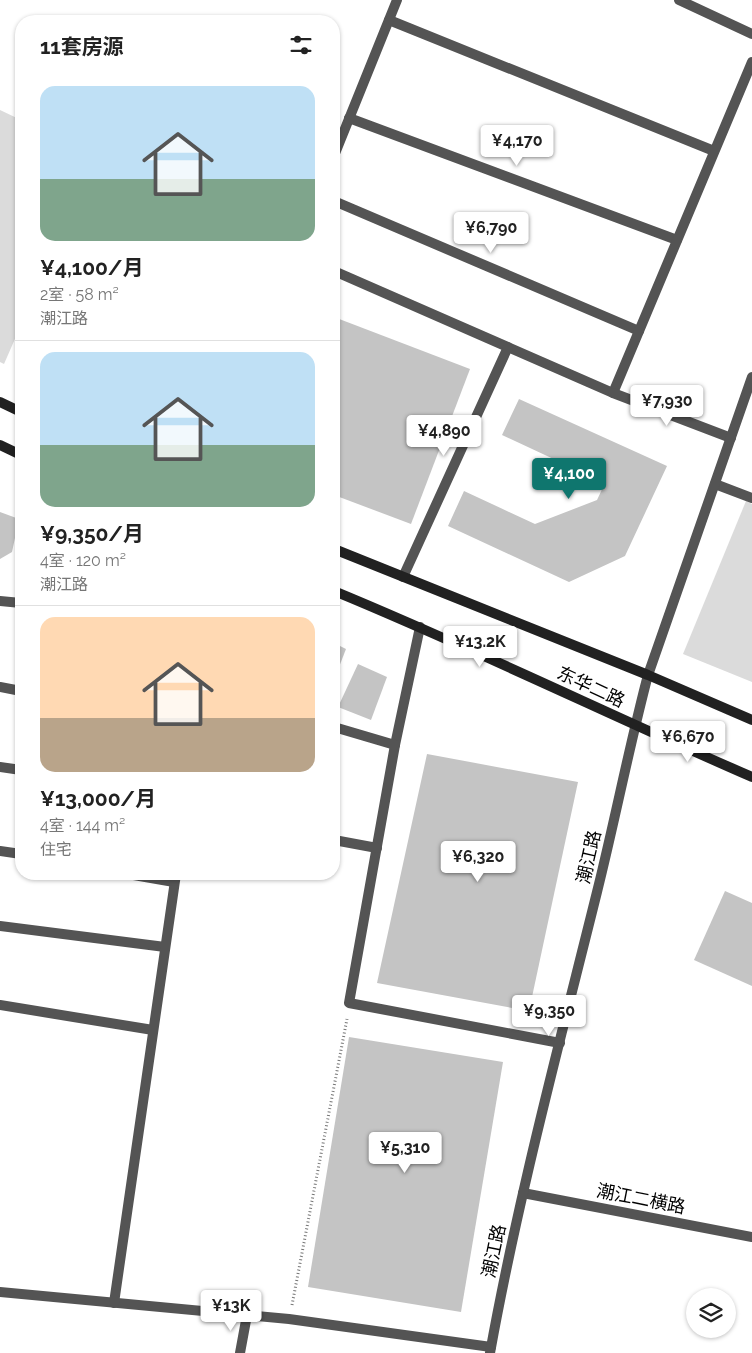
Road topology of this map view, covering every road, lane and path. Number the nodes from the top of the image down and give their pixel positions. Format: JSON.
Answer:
{"nodes":[{"id":1,"x":397,"y":0,"type":"edge"},
{"id":2,"x":679,"y":0,"type":"edge"},
{"id":3,"x":389,"y":20,"type":"junction"},
{"id":4,"x":752,"y":34,"type":"edge"},
{"id":5,"x":752,"y":62,"type":"edge"},
{"id":6,"x":349,"y":118,"type":"junction"},
{"id":7,"x":340,"y":141,"type":"edge"},
{"id":8,"x":714,"y":151,"type":"junction"},
{"id":9,"x":340,"y":204,"type":"edge"},
{"id":10,"x":677,"y":240,"type":"junction"},
{"id":11,"x":340,"y":274,"type":"edge"},
{"id":12,"x":639,"y":331,"type":"junction"},
{"id":13,"x":508,"y":347,"type":"junction"},
{"id":14,"x":752,"y":377,"type":"edge"},
{"id":15,"x":613,"y":393,"type":"junction"},
{"id":16,"x":0,"y":402,"type":"edge"},
{"id":17,"x":15,"y":409,"type":"edge"},
{"id":18,"x":731,"y":438,"type":"junction"},
{"id":19,"x":0,"y":445,"type":"edge"},
{"id":20,"x":15,"y":452,"type":"edge"},
{"id":21,"x":715,"y":484,"type":"junction"},
{"id":22,"x":752,"y":498,"type":"edge"},
{"id":23,"x":340,"y":551,"type":"edge"},
{"id":24,"x":403,"y":577,"type":"junction"},
{"id":25,"x":340,"y":594,"type":"edge"},
{"id":26,"x":0,"y":601,"type":"edge"},
{"id":27,"x":15,"y":603,"type":"edge"},
{"id":28,"x":420,"y":627,"type":"junction"},
{"id":29,"x":648,"y":675,"type":"junction"},
{"id":30,"x":0,"y":687,"type":"edge"},
{"id":31,"x":15,"y":690,"type":"edge"},
{"id":32,"x":752,"y":720,"type":"edge"},
{"id":33,"x":634,"y":726,"type":"junction"},
{"id":34,"x":340,"y":729,"type":"edge"},
{"id":35,"x":395,"y":745,"type":"junction"},
{"id":36,"x":0,"y":767,"type":"edge"},
{"id":37,"x":15,"y":769,"type":"edge"},
{"id":38,"x":752,"y":776,"type":"edge"},
{"id":39,"x":340,"y":841,"type":"edge"},
{"id":40,"x":378,"y":848,"type":"junction"},
{"id":41,"x":0,"y":851,"type":"edge"},
{"id":42,"x":15,"y":853,"type":"edge"},
{"id":43,"x":175,"y":880,"type":"edge"},
{"id":44,"x":0,"y":926,"type":"edge"},
{"id":45,"x":165,"y":947,"type":"junction"},
{"id":46,"x":350,"y":1003,"type":"junction"},
{"id":47,"x":0,"y":1005,"type":"edge"},
{"id":48,"x":153,"y":1030,"type":"junction"},
{"id":49,"x":560,"y":1044,"type":"junction"},
{"id":50,"x":523,"y":1193,"type":"junction"},
{"id":51,"x":752,"y":1237,"type":"edge"},
{"id":52,"x":0,"y":1292,"type":"edge"},
{"id":53,"x":114,"y":1303,"type":"junction"},
{"id":54,"x":247,"y":1315,"type":"junction"},
{"id":55,"x":289,"y":1319,"type":"junction"},
{"id":56,"x":490,"y":1350,"type":"edge"},
{"id":57,"x":240,"y":1353,"type":"edge"}],
"edges":[{"from":1,"to":3,"type":"street"},
{"from":2,"to":4,"type":"street"},
{"from":3,"to":6,"type":"street"},
{"from":3,"to":8,"type":"street"},
{"from":5,"to":8,"type":"street"},
{"from":6,"to":7,"type":"street"},
{"from":6,"to":10,"type":"street"},
{"from":8,"to":10,"type":"street"},
{"from":9,"to":12,"type":"street"},
{"from":10,"to":12,"type":"street"},
{"from":11,"to":13,"type":"street"},
{"from":12,"to":15,"type":"street"},
{"from":13,"to":15,"type":"street"},
{"from":13,"to":24,"type":"street"},
{"from":14,"to":18,"type":"street","name":"潮江路"},
{"from":15,"to":18,"type":"street"},
{"from":16,"to":17,"type":"main road"},
{"from":18,"to":21,"type":"street","name":"潮江路"},
{"from":19,"to":20,"type":"main road"},
{"from":21,"to":22,"type":"street"},
{"from":21,"to":29,"type":"street","name":"潮江路"},
{"from":23,"to":24,"type":"main road","name":"东华二路"},
{"from":24,"to":29,"type":"main road","name":"东华二路"},
{"from":25,"to":28,"type":"main road","name":"东华二路"},
{"from":26,"to":27,"type":"street"},
{"from":28,"to":33,"type":"main road","name":"东华二路"},
{"from":28,"to":35,"type":"street"},
{"from":29,"to":32,"type":"main road","name":"东华二路"},
{"from":29,"to":33,"type":"street","name":"潮江路"},
{"from":30,"to":31,"type":"street"},
{"from":33,"to":38,"type":"main road","name":"东华二路"},
{"from":33,"to":49,"type":"street","name":"潮江路"},
{"from":34,"to":35,"type":"street"},
{"from":35,"to":40,"type":"street"},
{"from":36,"to":37,"type":"street"},
{"from":39,"to":40,"type":"street"},
{"from":40,"to":46,"type":"street"},
{"from":41,"to":42,"type":"street"},
{"from":43,"to":45,"type":"street"},
{"from":44,"to":45,"type":"street"},
{"from":45,"to":48,"type":"street"},
{"from":46,"to":49,"type":"street"},
{"from":46,"to":55,"type":"path"},
{"from":47,"to":48,"type":"street"},
{"from":48,"to":53,"type":"street"},
{"from":49,"to":50,"type":"street","name":"潮江路"},
{"from":50,"to":51,"type":"street","name":"潮江二横路"},
{"from":50,"to":56,"type":"street","name":"潮江路"},
{"from":52,"to":53,"type":"street"},
{"from":53,"to":54,"type":"street"},
{"from":54,"to":55,"type":"street"},
{"from":54,"to":57,"type":"street"},
{"from":55,"to":56,"type":"street"}]}
